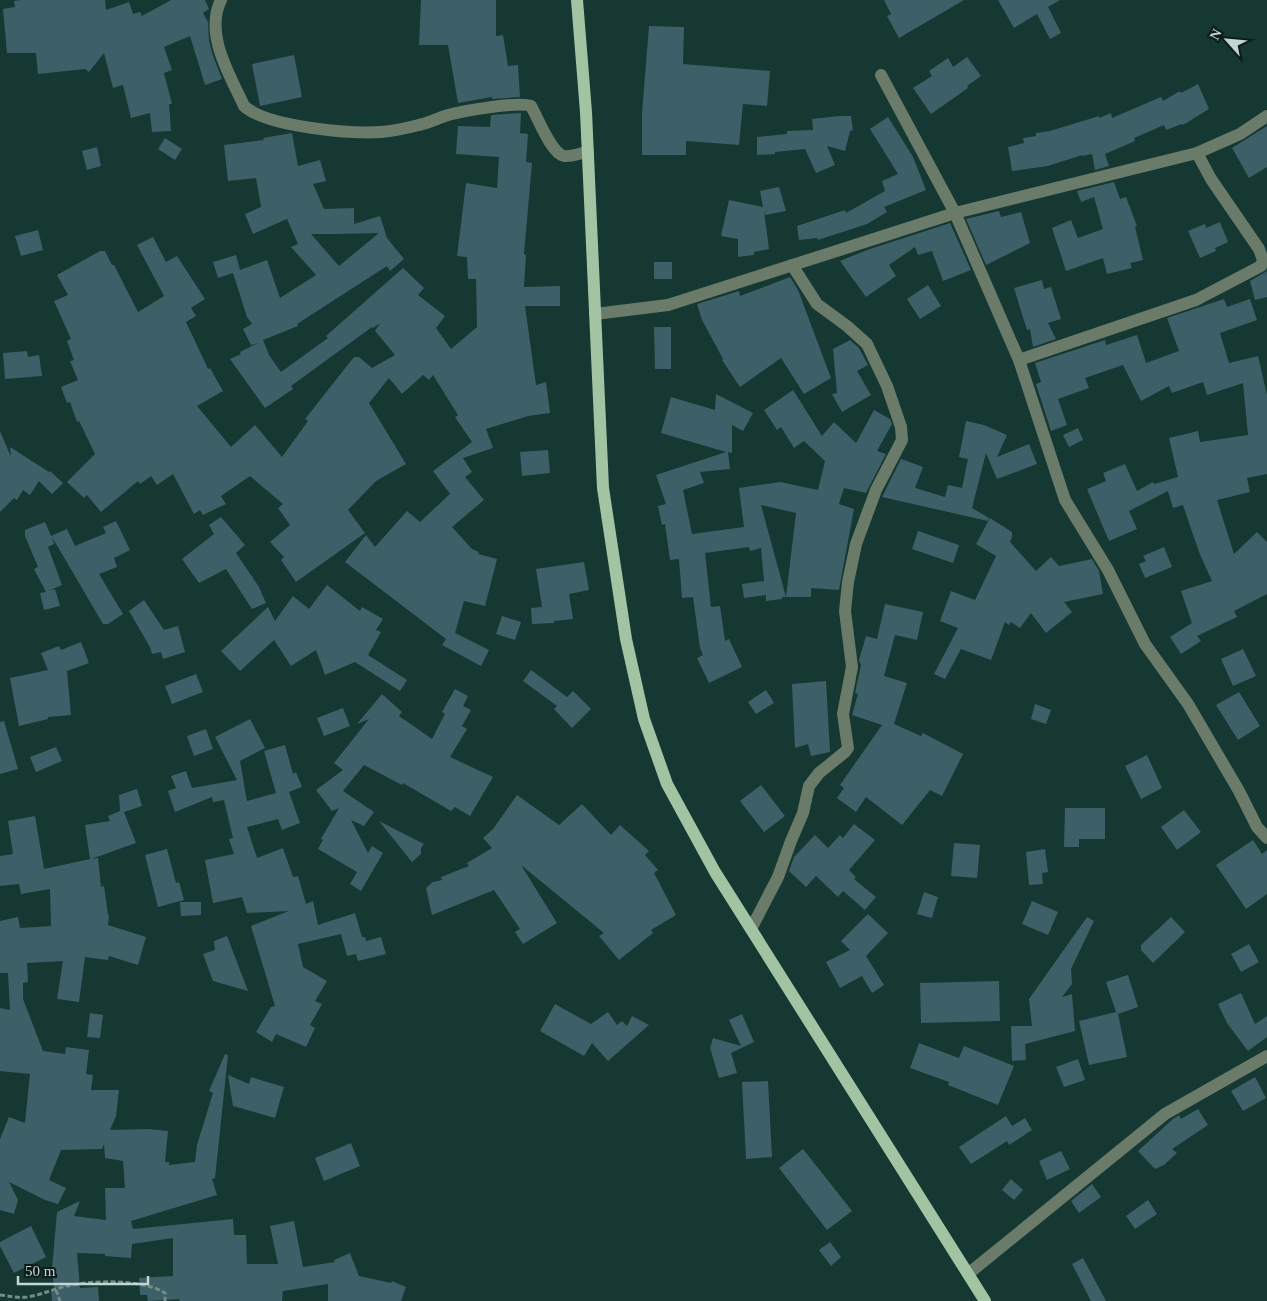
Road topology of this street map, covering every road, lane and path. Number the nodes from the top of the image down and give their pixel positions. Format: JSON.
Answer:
{"nodes":[{"id":1,"x":221,"y":0,"type":"edge"},
{"id":2,"x":577,"y":0,"type":"edge"},
{"id":3,"x":880,"y":75,"type":"dead end"},
{"id":4,"x":1267,"y":116,"type":"edge"},
{"id":5,"x":588,"y":152,"type":"junction"},
{"id":6,"x":1197,"y":154,"type":"junction"},
{"id":7,"x":955,"y":213,"type":"junction"},
{"id":8,"x":792,"y":265,"type":"junction"},
{"id":9,"x":595,"y":314,"type":"junction"},
{"id":10,"x":1019,"y":360,"type":"junction"},
{"id":11,"x":1267,"y":838,"type":"edge"},
{"id":12,"x":751,"y":929,"type":"junction"},
{"id":13,"x":1267,"y":1056,"type":"edge"},
{"id":14,"x":968,"y":1274,"type":"junction"},
{"id":15,"x":56,"y":1290,"type":"junction"},
{"id":16,"x":0,"y":1295,"type":"edge"},
{"id":17,"x":60,"y":1301,"type":"edge"},
{"id":18,"x":165,"y":1301,"type":"edge"},
{"id":19,"x":985,"y":1301,"type":"edge"}],
"edges":[{"from":1,"to":5,"type":"street"},
{"from":2,"to":5,"type":"main road"},
{"from":3,"to":7,"type":"street"},
{"from":4,"to":6,"type":"street"},
{"from":5,"to":9,"type":"main road"},
{"from":6,"to":7,"type":"street"},
{"from":6,"to":10,"type":"street"},
{"from":7,"to":8,"type":"street"},
{"from":7,"to":10,"type":"street"},
{"from":8,"to":9,"type":"street"},
{"from":8,"to":12,"type":"street"},
{"from":9,"to":12,"type":"main road"},
{"from":10,"to":11,"type":"street"},
{"from":12,"to":14,"type":"main road"},
{"from":13,"to":14,"type":"street"},
{"from":14,"to":19,"type":"main road"},
{"from":15,"to":16,"type":"path"},
{"from":15,"to":17,"type":"path"},
{"from":15,"to":18,"type":"path"}]}
